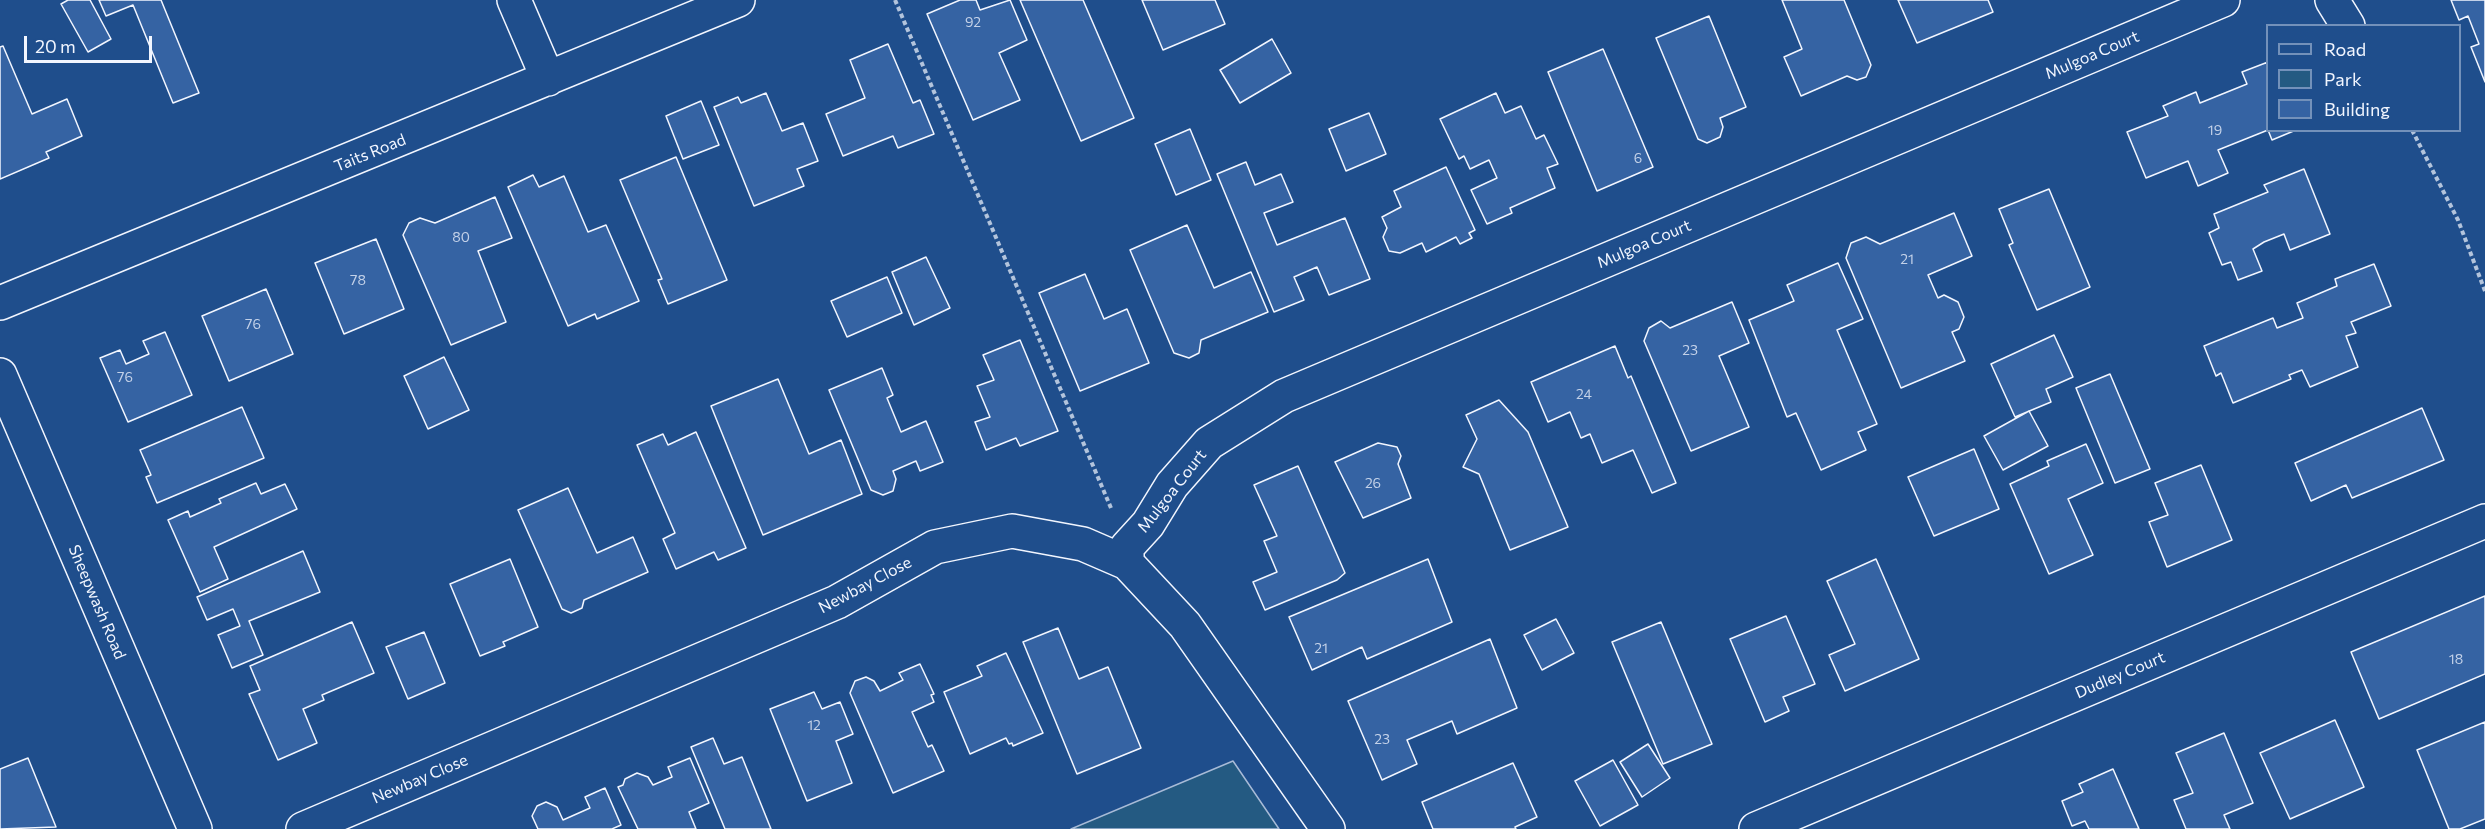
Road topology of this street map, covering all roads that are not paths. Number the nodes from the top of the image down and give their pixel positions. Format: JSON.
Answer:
{"nodes":[{"id":1,"x":514,"y":0,"type":"edge"},
{"id":2,"x":738,"y":0,"type":"edge"},
{"id":3,"x":2223,"y":0,"type":"edge"},
{"id":4,"x":2332,"y":0,"type":"edge"},
{"id":5,"x":2347,"y":24,"type":"edge"},
{"id":6,"x":548,"y":79,"type":"junction"},
{"id":7,"x":0,"y":303,"type":"edge"},
{"id":8,"x":0,"y":375,"type":"edge"},
{"id":9,"x":2485,"y":521,"type":"edge"},
{"id":10,"x":1127,"y":555,"type":"junction"},
{"id":11,"x":195,"y":829,"type":"edge"},
{"id":12,"x":303,"y":829,"type":"edge"},
{"id":13,"x":1328,"y":829,"type":"edge"},
{"id":14,"x":1756,"y":829,"type":"edge"}],
"edges":[{"from":1,"to":6,"type":"street"},
{"from":2,"to":6,"type":"street","name":"Taits Road"},
{"from":3,"to":10,"type":"street","name":"Mulgoa Court"},
{"from":4,"to":5,"type":"street"},
{"from":6,"to":7,"type":"street","name":"Taits Road"},
{"from":8,"to":11,"type":"street","name":"Sheepwash Road"},
{"from":9,"to":14,"type":"street","name":"Dudley Court"},
{"from":10,"to":12,"type":"street","name":"Newbay Close"},
{"from":10,"to":13,"type":"street","name":"Newbay Close"}]}
